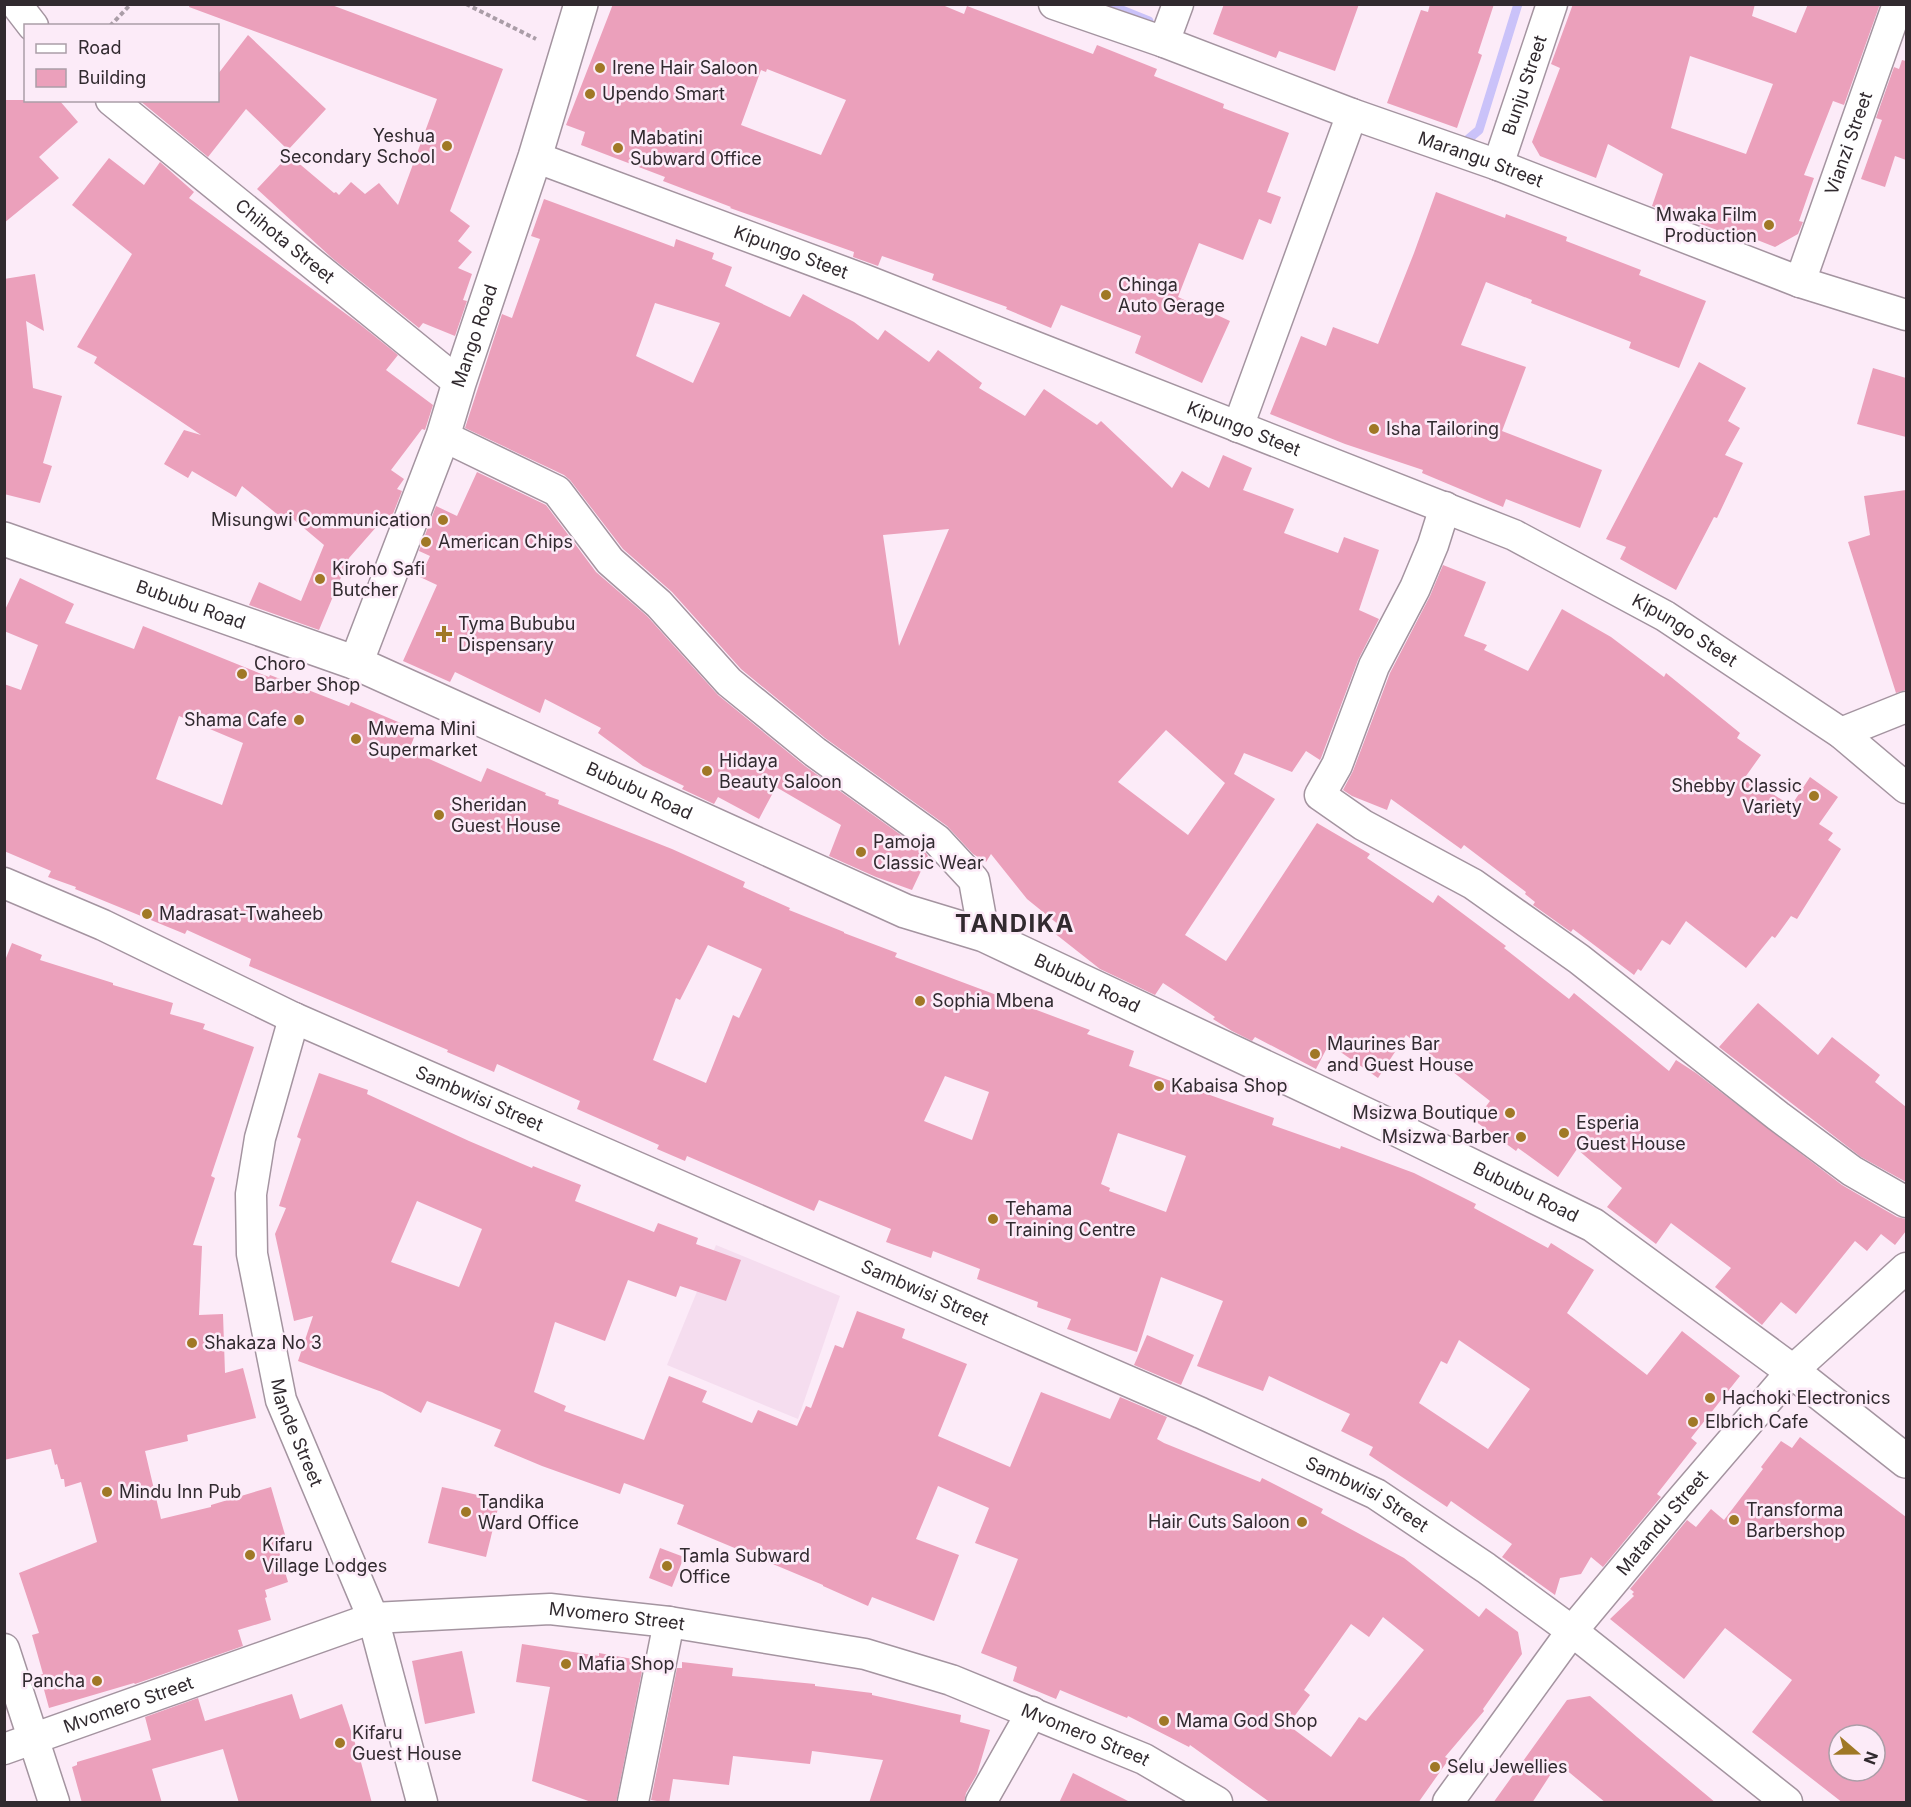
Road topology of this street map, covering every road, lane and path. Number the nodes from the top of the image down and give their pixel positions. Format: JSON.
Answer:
{"nodes":[{"id":1,"x":16,"y":4,"type":"edge"},
{"id":2,"x":131,"y":4,"type":"edge"},
{"id":3,"x":466,"y":4,"type":"edge"},
{"id":4,"x":580,"y":4,"type":"edge"},
{"id":5,"x":1054,"y":4,"type":"edge"},
{"id":6,"x":1178,"y":4,"type":"edge"},
{"id":7,"x":1552,"y":4,"type":"edge"},
{"id":8,"x":1898,"y":4,"type":"edge"},
{"id":9,"x":31,"y":24,"type":"edge"},
{"id":10,"x":112,"y":24,"type":"edge"},
{"id":11,"x":1164,"y":42,"type":"junction"},
{"id":12,"x":567,"y":53,"type":"junction"},
{"id":13,"x":113,"y":102,"type":"edge"},
{"id":14,"x":1352,"y":114,"type":"junction"},
{"id":15,"x":535,"y":157,"type":"junction"},
{"id":16,"x":1498,"y":165,"type":"junction"},
{"id":17,"x":1800,"y":282,"type":"junction"},
{"id":18,"x":1906,"y":315,"type":"edge"},
{"id":19,"x":459,"y":383,"type":"junction"},
{"id":20,"x":1238,"y":428,"type":"junction"},
{"id":21,"x":443,"y":436,"type":"junction"},
{"id":22,"x":1445,"y":507,"type":"junction"},
{"id":23,"x":4,"y":539,"type":"edge"},
{"id":24,"x":356,"y":663,"type":"junction"},
{"id":25,"x":1906,"y":707,"type":"edge"},
{"id":26,"x":1841,"y":733,"type":"junction"},
{"id":27,"x":1906,"y":788,"type":"edge"},
{"id":28,"x":4,"y":884,"type":"edge"},
{"id":29,"x":984,"y":935,"type":"junction"},
{"id":30,"x":294,"y":1018,"type":"junction"},
{"id":31,"x":1906,"y":1202,"type":"edge"},
{"id":32,"x":1906,"y":1268,"type":"edge"},
{"id":33,"x":1792,"y":1371,"type":"junction"},
{"id":34,"x":1906,"y":1461,"type":"edge"},
{"id":35,"x":373,"y":1618,"type":"junction"},
{"id":36,"x":669,"y":1622,"type":"junction"},
{"id":37,"x":1572,"y":1631,"type":"junction"},
{"id":38,"x":4,"y":1649,"type":"edge"},
{"id":39,"x":1032,"y":1712,"type":"junction"},
{"id":40,"x":34,"y":1739,"type":"junction"},
{"id":41,"x":4,"y":1749,"type":"edge"},
{"id":42,"x":54,"y":1803,"type":"edge"},
{"id":43,"x":422,"y":1803,"type":"edge"},
{"id":44,"x":633,"y":1803,"type":"edge"},
{"id":45,"x":981,"y":1803,"type":"edge"},
{"id":46,"x":1217,"y":1803,"type":"edge"},
{"id":47,"x":1448,"y":1803,"type":"edge"},
{"id":48,"x":1787,"y":1803,"type":"edge"}],
"edges":[{"from":1,"to":9,"type":"street"},
{"from":2,"to":10,"type":"path"},
{"from":3,"to":12,"type":"path"},
{"from":4,"to":12,"type":"street","name":"Mango Road"},
{"from":5,"to":11,"type":"street","name":"Marangu Street"},
{"from":6,"to":11,"type":"street"},
{"from":7,"to":16,"type":"street","name":"Bunju Street"},
{"from":8,"to":17,"type":"street","name":"Vianzi Street"},
{"from":11,"to":14,"type":"street","name":"Marangu Street"},
{"from":12,"to":15,"type":"street","name":"Mango Road"},
{"from":13,"to":19,"type":"street","name":"Chihota Street"},
{"from":14,"to":16,"type":"street","name":"Marangu Street"},
{"from":14,"to":20,"type":"street"},
{"from":15,"to":19,"type":"street","name":"Mango Road"},
{"from":15,"to":20,"type":"street","name":"Kipungo Steet"},
{"from":16,"to":17,"type":"street","name":"Marangu Street"},
{"from":17,"to":18,"type":"street","name":"Marangu Street"},
{"from":19,"to":21,"type":"street","name":"Mango Road"},
{"from":20,"to":22,"type":"street","name":"Kipungo Steet"},
{"from":21,"to":24,"type":"street","name":"Mango Road"},
{"from":21,"to":29,"type":"street"},
{"from":22,"to":26,"type":"street","name":"Kipungo Steet"},
{"from":22,"to":31,"type":"street"},
{"from":23,"to":24,"type":"street","name":"Bububu Road"},
{"from":24,"to":29,"type":"street","name":"Bububu Road"},
{"from":25,"to":26,"type":"street"},
{"from":26,"to":27,"type":"street","name":"Kipungo Steet"},
{"from":28,"to":30,"type":"street","name":"Sambwisi Street"},
{"from":29,"to":33,"type":"street","name":"Bububu Road"},
{"from":30,"to":35,"type":"street","name":"Mande Street"},
{"from":30,"to":37,"type":"street","name":"Sambwisi Street"},
{"from":32,"to":33,"type":"street","name":"Matandu Street"},
{"from":33,"to":34,"type":"street","name":"Bububu Road"},
{"from":33,"to":37,"type":"street","name":"Matandu Street"},
{"from":35,"to":36,"type":"street","name":"Mvomero Street"},
{"from":35,"to":40,"type":"street","name":"Mvomero Street"},
{"from":35,"to":43,"type":"street","name":"Mande Street"},
{"from":36,"to":39,"type":"street","name":"Mvomero Street"},
{"from":36,"to":44,"type":"street"},
{"from":37,"to":47,"type":"street","name":"Matandu Street"},
{"from":37,"to":48,"type":"street","name":"Sambwisi Street"},
{"from":38,"to":40,"type":"street"},
{"from":39,"to":45,"type":"street"},
{"from":39,"to":46,"type":"street","name":"Mvomero Street"},
{"from":40,"to":41,"type":"street","name":"Mvomero Street"},
{"from":40,"to":42,"type":"street"}]}
